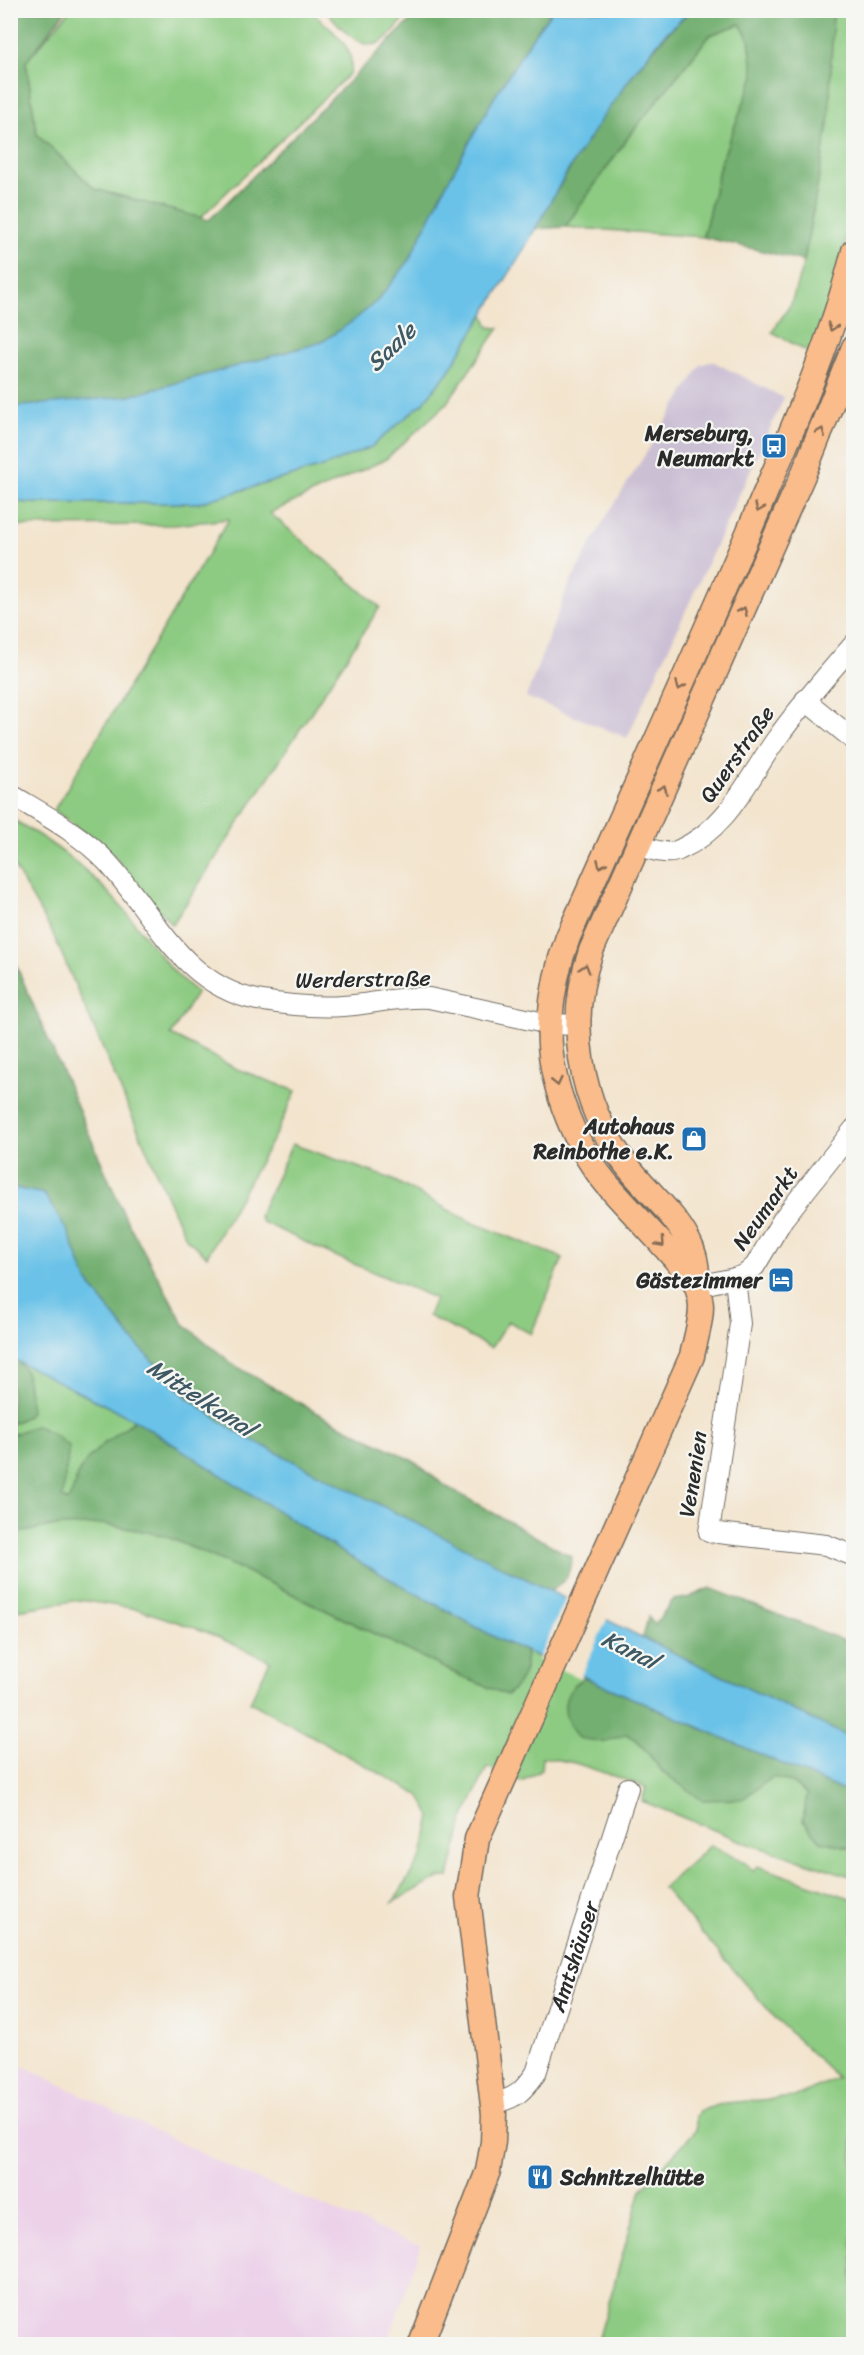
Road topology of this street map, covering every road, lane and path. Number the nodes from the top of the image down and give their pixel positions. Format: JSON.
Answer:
{"nodes":[{"id":1,"x":854,"y":251,"type":"edge"},
{"id":2,"x":854,"y":347,"type":"edge"},
{"id":3,"x":854,"y":644,"type":"edge"},
{"id":4,"x":805,"y":700,"type":"junction"},
{"id":5,"x":854,"y":740,"type":"edge"},
{"id":6,"x":10,"y":794,"type":"edge"},
{"id":7,"x":638,"y":845,"type":"junction"},
{"id":8,"x":549,"y":1024,"type":"junction"},
{"id":9,"x":579,"y":1025,"type":"junction"},
{"id":10,"x":854,"y":1129,"type":"edge"},
{"id":11,"x":735,"y":1278,"type":"junction"},
{"id":12,"x":698,"y":1286,"type":"junction"},
{"id":13,"x":854,"y":1556,"type":"edge"},
{"id":14,"x":628,"y":1788,"type":"dead end"},
{"id":15,"x":493,"y":2103,"type":"junction"},
{"id":16,"x":421,"y":2344,"type":"edge"}],
"edges":[{"from":1,"to":8,"type":"main road","one_way":true},
{"from":7,"to":2,"type":"main road","one_way":true},
{"from":3,"to":4,"type":"street","name":"Querstraße"},
{"from":4,"to":5,"type":"street"},
{"from":4,"to":7,"type":"street","name":"Querstraße"},
{"from":6,"to":8,"type":"street","name":"Werderstraße"},
{"from":9,"to":7,"type":"main road","one_way":true},
{"from":8,"to":9,"type":"street","name":"Werderstraße"},
{"from":8,"to":12,"type":"main road","one_way":true},
{"from":9,"to":12,"type":"main road"},
{"from":10,"to":11,"type":"street","name":"Neumarkt"},
{"from":11,"to":12,"type":"street","name":"Neumarkt"},
{"from":11,"to":13,"type":"street","name":"Venenien"},
{"from":12,"to":15,"type":"main road"},
{"from":14,"to":15,"type":"street","name":"Amtshäuser"},
{"from":15,"to":16,"type":"main road"}]}
